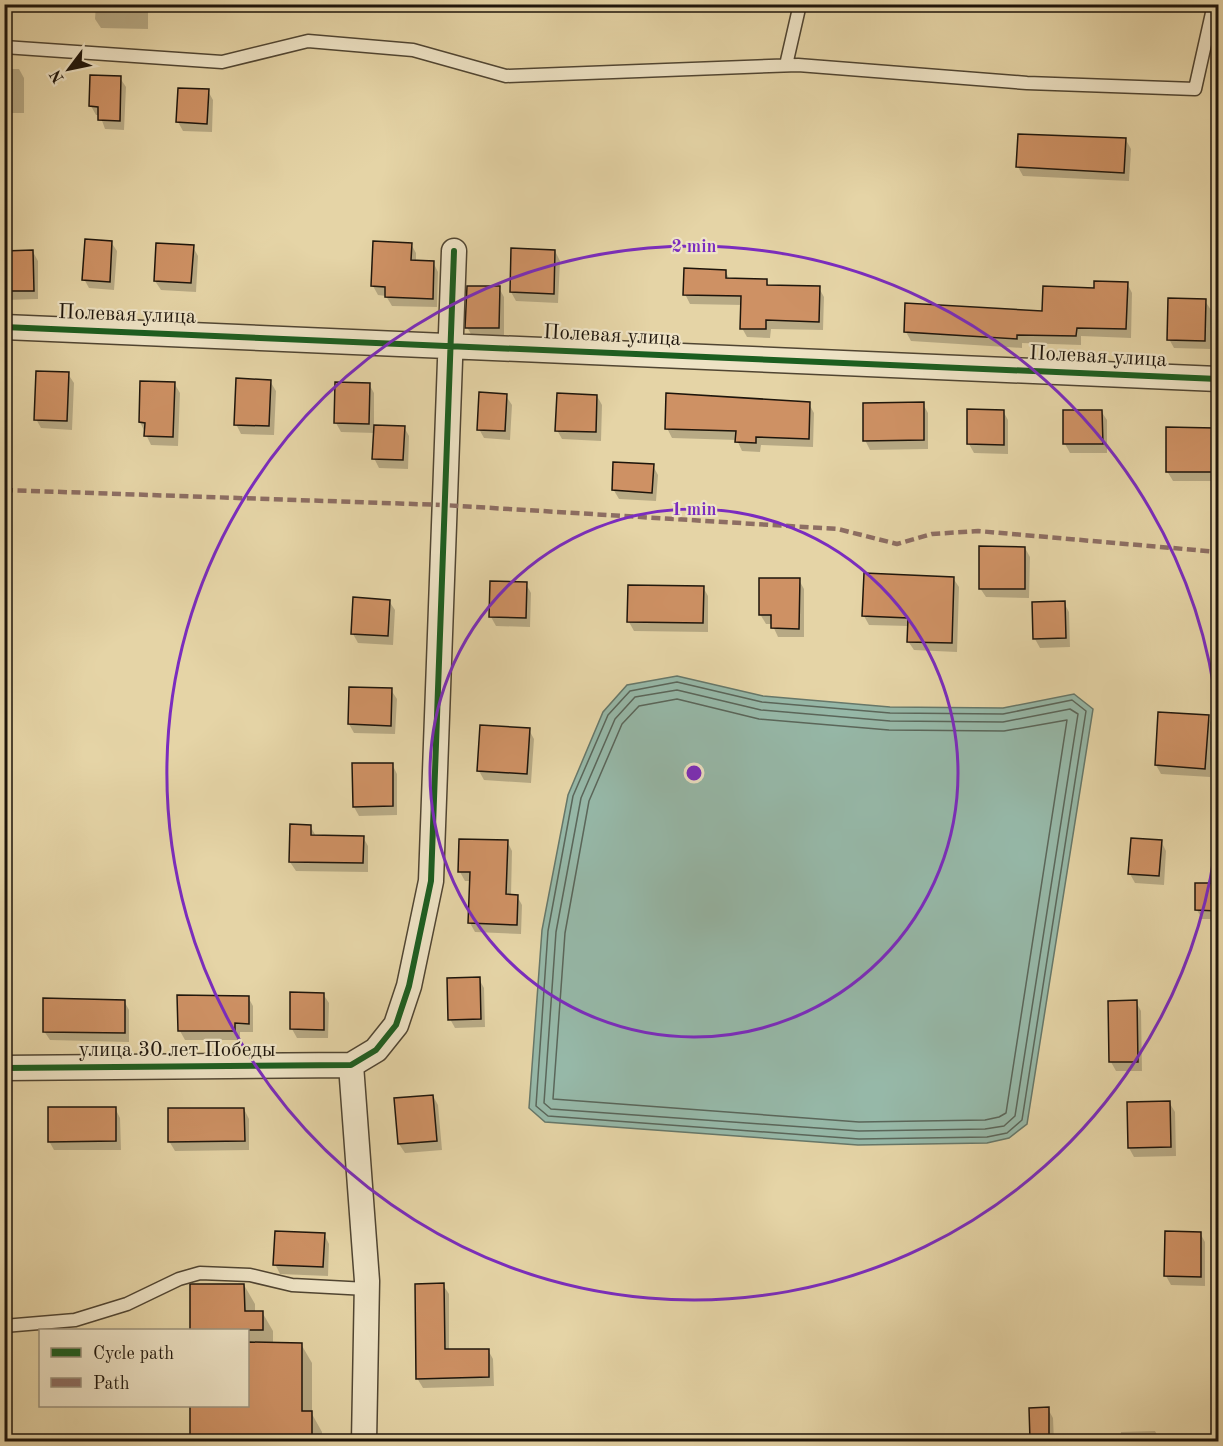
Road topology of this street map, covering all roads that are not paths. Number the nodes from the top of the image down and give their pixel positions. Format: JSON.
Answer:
{"nodes":[{"id":1,"x":800,"y":4,"type":"edge"},
{"id":2,"x":1214,"y":4,"type":"edge"},
{"id":3,"x":4,"y":47,"type":"edge"},
{"id":4,"x":786,"y":65,"type":"junction"},
{"id":5,"x":454,"y":251,"type":"dead end"},
{"id":6,"x":4,"y":327,"type":"edge"},
{"id":7,"x":448,"y":345,"type":"junction"},
{"id":8,"x":1218,"y":379,"type":"edge"},
{"id":9,"x":351,"y":1065,"type":"junction"},
{"id":10,"x":4,"y":1068,"type":"edge"},
{"id":11,"x":367,"y":1289,"type":"junction"},
{"id":12,"x":4,"y":1326,"type":"edge"},
{"id":13,"x":364,"y":1442,"type":"edge"}],
"edges":[{"from":1,"to":4,"type":"lane"},
{"from":2,"to":4,"type":"lane"},
{"from":3,"to":4,"type":"lane"},
{"from":5,"to":7,"type":"street"},
{"from":6,"to":7,"type":"street","name":"Полевая улица"},
{"from":7,"to":8,"type":"street","name":"Полевая улица"},
{"from":7,"to":9,"type":"street"},
{"from":9,"to":10,"type":"street","name":"улица 30 лет Победы"},
{"from":9,"to":11,"type":"street"},
{"from":11,"to":12,"type":"lane"},
{"from":11,"to":13,"type":"street"}]}
